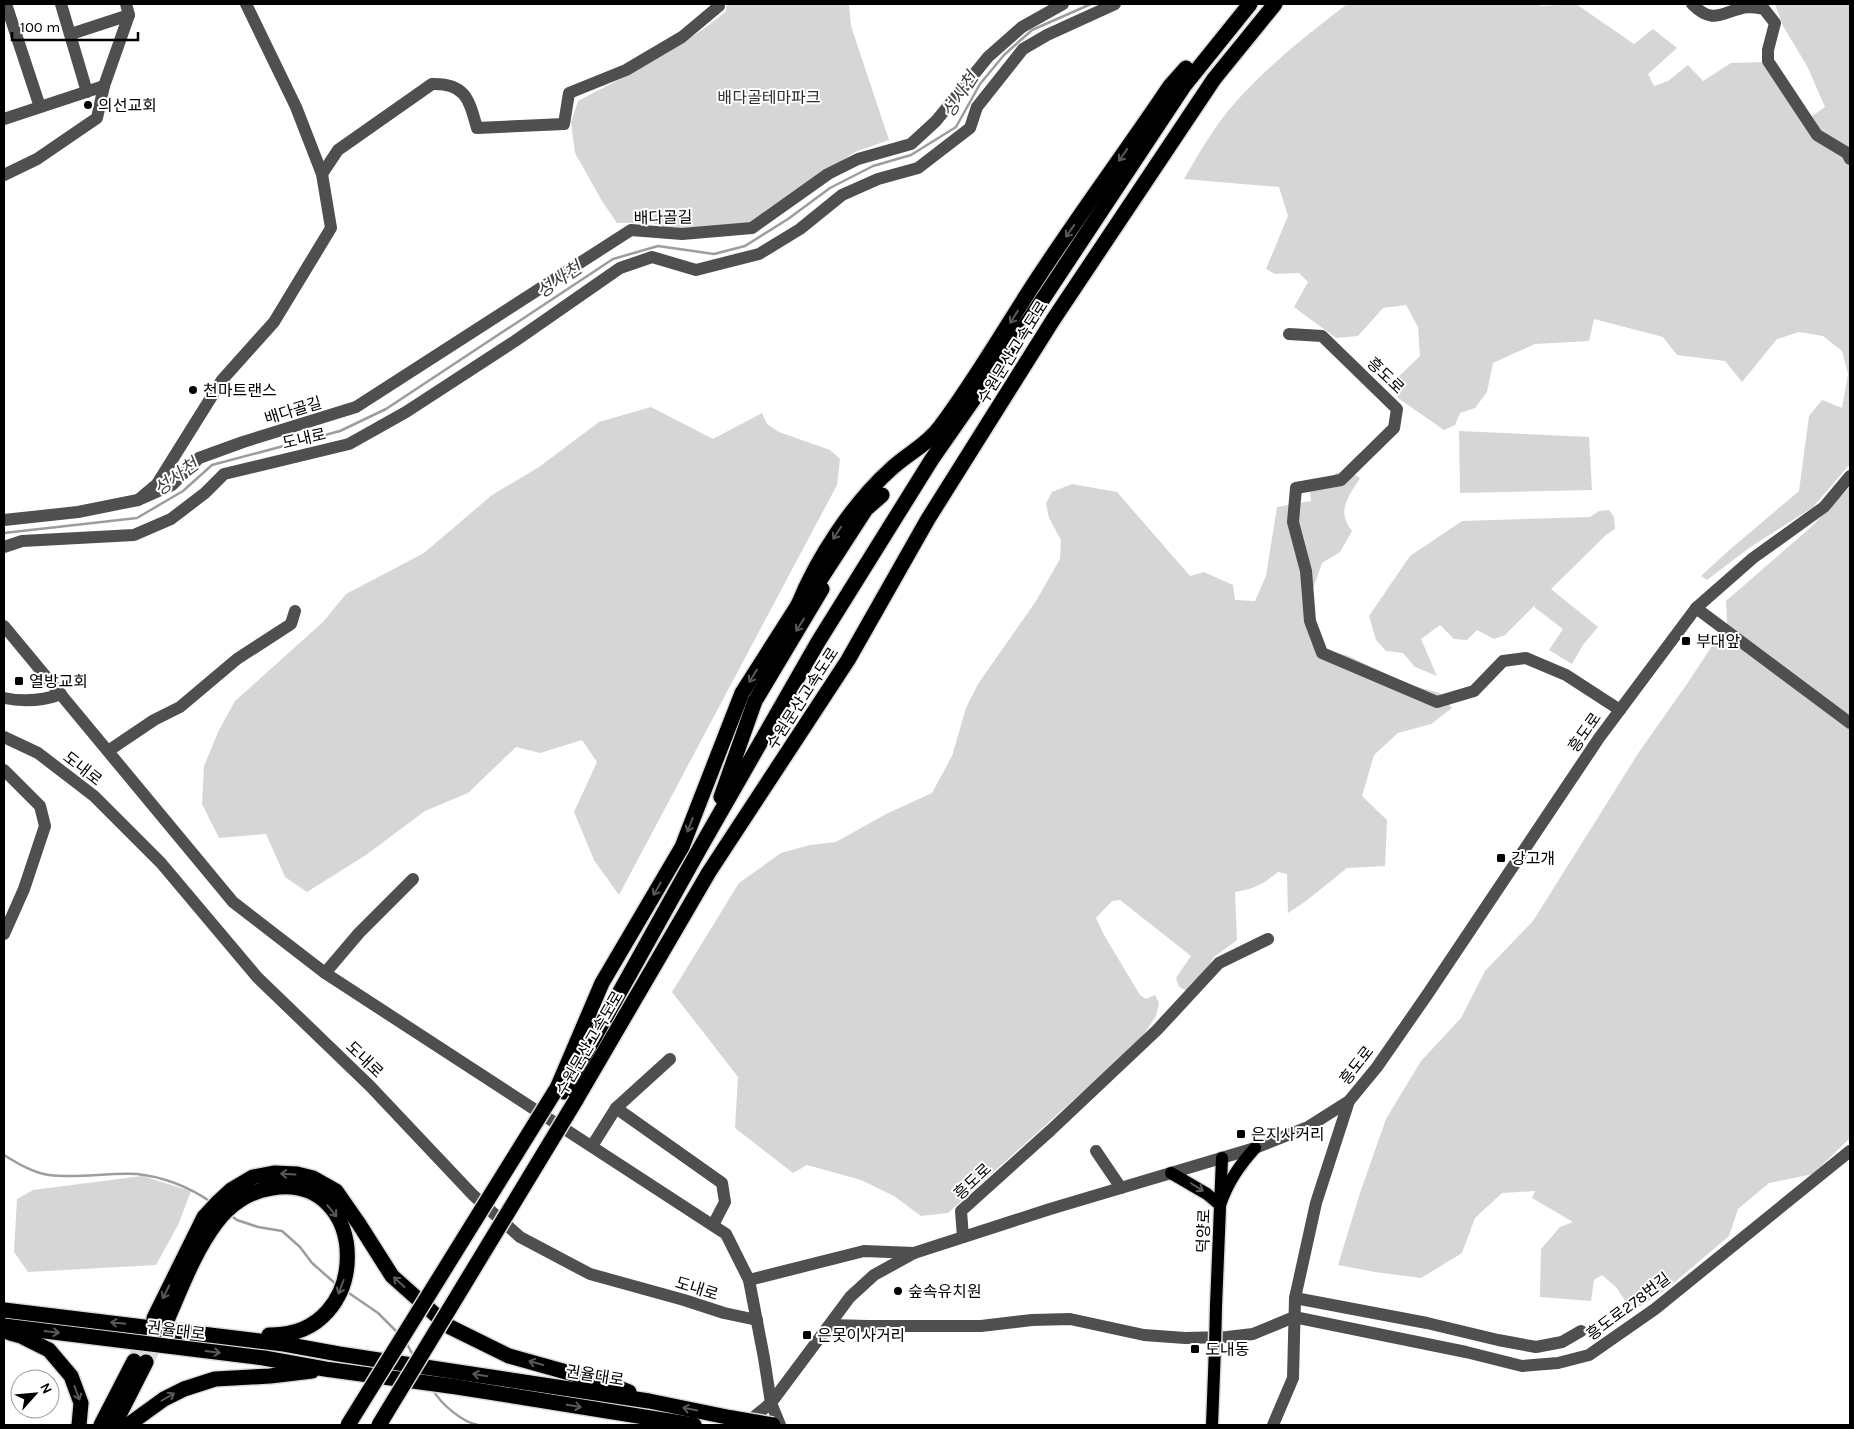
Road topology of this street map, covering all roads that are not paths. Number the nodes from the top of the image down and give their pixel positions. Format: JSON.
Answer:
{"nodes":[{"id":1,"x":6,"y":4,"type":"edge"},
{"id":2,"x":61,"y":4,"type":"edge"},
{"id":3,"x":246,"y":4,"type":"edge"},
{"id":4,"x":719,"y":4,"type":"edge"},
{"id":5,"x":1063,"y":4,"type":"edge"},
{"id":6,"x":1115,"y":4,"type":"edge"},
{"id":7,"x":1248,"y":4,"type":"edge"},
{"id":8,"x":1275,"y":4,"type":"edge"},
{"id":9,"x":1692,"y":4,"type":"edge"},
{"id":10,"x":128,"y":9,"type":"edge"},
{"id":11,"x":71,"y":34,"type":"junction"},
{"id":12,"x":104,"y":86,"type":"junction"},
{"id":13,"x":87,"y":92,"type":"junction"},
{"id":14,"x":40,"y":107,"type":"junction"},
{"id":15,"x":4,"y":119,"type":"edge"},
{"id":16,"x":1850,"y":159,"type":"edge"},
{"id":17,"x":4,"y":174,"type":"edge"},
{"id":18,"x":322,"y":174,"type":"junction"},
{"id":19,"x":1101,"y":198,"type":"junction"},
{"id":20,"x":1289,"y":334,"type":"dead end"},
{"id":21,"x":1850,"y":476,"type":"edge"},
{"id":22,"x":138,"y":500,"type":"junction"},
{"id":23,"x":4,"y":520,"type":"edge"},
{"id":24,"x":4,"y":547,"type":"edge"},
{"id":25,"x":798,"y":605,"type":"junction"},
{"id":26,"x":1696,"y":608,"type":"junction"},
{"id":27,"x":295,"y":611,"type":"dead end"},
{"id":28,"x":4,"y":626,"type":"edge"},
{"id":29,"x":61,"y":694,"type":"junction"},
{"id":30,"x":4,"y":698,"type":"edge"},
{"id":31,"x":1620,"y":710,"type":"junction"},
{"id":32,"x":1850,"y":722,"type":"edge"},
{"id":33,"x":4,"y":737,"type":"edge"},
{"id":34,"x":108,"y":751,"type":"junction"},
{"id":35,"x":4,"y":770,"type":"edge"},
{"id":36,"x":700,"y":848,"type":"junction"},
{"id":37,"x":413,"y":879,"type":"dead end"},
{"id":38,"x":4,"y":934,"type":"edge"},
{"id":39,"x":1268,"y":939,"type":"dead end"},
{"id":40,"x":325,"y":973,"type":"junction"},
{"id":41,"x":670,"y":1059,"type":"dead end"},
{"id":42,"x":566,"y":1093,"type":"junction"},
{"id":43,"x":1349,"y":1102,"type":"junction"},
{"id":44,"x":616,"y":1108,"type":"junction"},
{"id":45,"x":592,"y":1146,"type":"junction"},
{"id":46,"x":1255,"y":1148,"type":"junction"},
{"id":47,"x":1096,"y":1151,"type":"dead end"},
{"id":48,"x":1850,"y":1151,"type":"edge"},
{"id":49,"x":1222,"y":1158,"type":"junction"},
{"id":50,"x":1171,"y":1173,"type":"junction"},
{"id":51,"x":1121,"y":1188,"type":"junction"},
{"id":52,"x":236,"y":1194,"type":"junction"},
{"id":53,"x":1220,"y":1205,"type":"junction"},
{"id":54,"x":713,"y":1225,"type":"junction"},
{"id":55,"x":963,"y":1237,"type":"junction"},
{"id":56,"x":914,"y":1253,"type":"junction"},
{"id":57,"x":749,"y":1280,"type":"junction"},
{"id":58,"x":1294,"y":1298,"type":"junction"},
{"id":59,"x":4,"y":1310,"type":"edge"},
{"id":60,"x":1294,"y":1317,"type":"junction"},
{"id":61,"x":161,"y":1318,"type":"tunnel mouth"},
{"id":62,"x":757,"y":1320,"type":"junction"},
{"id":63,"x":830,"y":1325,"type":"junction"},
{"id":64,"x":4,"y":1326,"type":"edge"},
{"id":65,"x":1581,"y":1331,"type":"dead end"},
{"id":66,"x":4,"y":1332,"type":"edge"},
{"id":67,"x":196,"y":1333,"type":"junction"},
{"id":68,"x":325,"y":1369,"type":"junction"},
{"id":69,"x":649,"y":1401,"type":"junction"},
{"id":70,"x":771,"y":1403,"type":"junction"},
{"id":71,"x":738,"y":1422,"type":"edge"},
{"id":72,"x":79,"y":1425,"type":"edge"},
{"id":73,"x":101,"y":1425,"type":"edge"},
{"id":74,"x":114,"y":1425,"type":"edge"},
{"id":75,"x":128,"y":1425,"type":"edge"},
{"id":76,"x":348,"y":1425,"type":"edge"},
{"id":77,"x":360,"y":1425,"type":"edge"},
{"id":78,"x":379,"y":1425,"type":"edge"},
{"id":79,"x":694,"y":1425,"type":"edge"},
{"id":80,"x":774,"y":1425,"type":"edge"},
{"id":81,"x":780,"y":1425,"type":"edge"},
{"id":82,"x":1212,"y":1425,"type":"edge"},
{"id":83,"x":1273,"y":1425,"type":"edge"}],
"edges":[{"from":1,"to":14,"type":"street"},
{"from":2,"to":11,"type":"street"},
{"from":3,"to":18,"type":"street","name":"배다골길"},
{"from":4,"to":18,"type":"street"},
{"from":5,"to":22,"type":"street","name":"배다골길"},
{"from":6,"to":24,"type":"street","name":"도내로"},
{"from":7,"to":19,"type":"highway","name":"수원문산고속도로"},
{"from":8,"to":42,"type":"highway","name":"수원문산고속도로"},
{"from":9,"to":16,"type":"street"},
{"from":10,"to":11,"type":"street"},
{"from":10,"to":12,"type":"street"},
{"from":11,"to":13,"type":"street"},
{"from":12,"to":13,"type":"street"},
{"from":12,"to":17,"type":"street"},
{"from":13,"to":14,"type":"street"},
{"from":14,"to":15,"type":"street"},
{"from":18,"to":22,"type":"street","name":"배다골길"},
{"from":19,"to":25,"type":"highway","one_way":true},
{"from":19,"to":36,"type":"highway","name":"수원문산고속도로"},
{"from":20,"to":31,"type":"street","name":"흥도로"},
{"from":21,"to":26,"type":"street","name":"흥도로"},
{"from":22,"to":23,"type":"street","name":"배다골길"},
{"from":25,"to":36,"type":"highway","one_way":true},
{"from":25,"to":42,"type":"highway","one_way":true},
{"from":26,"to":31,"type":"street","name":"흥도로"},
{"from":26,"to":32,"type":"street"},
{"from":27,"to":34,"type":"street"},
{"from":28,"to":29,"type":"street","name":"도내로"},
{"from":29,"to":30,"type":"street"},
{"from":29,"to":34,"type":"street","name":"도내로"},
{"from":31,"to":43,"type":"street","name":"흥도로"},
{"from":33,"to":62,"type":"street","name":"도내로"},
{"from":34,"to":40,"type":"street","name":"도내로"},
{"from":35,"to":38,"type":"street"},
{"from":36,"to":42,"type":"highway","name":"수원문산고속도로"},
{"from":37,"to":40,"type":"street"},
{"from":39,"to":55,"type":"street","name":"흥도로"},
{"from":40,"to":45,"type":"street","name":"도내로"},
{"from":41,"to":44,"type":"street"},
{"from":42,"to":76,"type":"highway","bridge":true},
{"from":42,"to":77,"type":"highway","name":"수원문산고속도로"},
{"from":42,"to":78,"type":"highway","name":"수원문산고속도로","bridge":true},
{"from":43,"to":46,"type":"street","name":"흥도로"},
{"from":43,"to":58,"type":"street"},
{"from":44,"to":45,"type":"street"},
{"from":44,"to":54,"type":"street"},
{"from":45,"to":54,"type":"street","name":"도내로"},
{"from":46,"to":49,"type":"street","name":"흥도로"},
{"from":46,"to":53,"type":"main road"},
{"from":47,"to":51,"type":"street"},
{"from":48,"to":60,"type":"street","name":"흥도로278번길"},
{"from":49,"to":50,"type":"street","name":"흥도로"},
{"from":49,"to":53,"type":"main road","name":"덕양로"},
{"from":50,"to":51,"type":"street","name":"흥도로"},
{"from":50,"to":53,"type":"main road","one_way":true},
{"from":51,"to":55,"type":"street","name":"흥도로"},
{"from":52,"to":61,"type":"highway"},
{"from":52,"to":67,"type":"highway","one_way":true},
{"from":69,"to":52,"type":"highway","one_way":true},
{"from":53,"to":82,"type":"main road","name":"덕양로","bridge":true},
{"from":54,"to":57,"type":"street","name":"도내로"},
{"from":55,"to":56,"type":"street","name":"흥도로"},
{"from":56,"to":57,"type":"street"},
{"from":56,"to":63,"type":"street","name":"흥도로"},
{"from":57,"to":62,"type":"street","name":"도내로"},
{"from":58,"to":60,"type":"street"},
{"from":58,"to":65,"type":"street","name":"흥도로278번길"},
{"from":67,"to":59,"type":"highway","name":"권율대로","one_way":true},
{"from":60,"to":63,"type":"street"},
{"from":60,"to":83,"type":"street"},
{"from":62,"to":70,"type":"street","name":"도내로"},
{"from":63,"to":70,"type":"street","name":"흥도로"},
{"from":64,"to":68,"type":"highway","name":"권율대로","one_way":true},
{"from":66,"to":72,"type":"highway","one_way":true},
{"from":69,"to":67,"type":"highway","name":"권율대로","one_way":true,"bridge":true},
{"from":75,"to":68,"type":"highway","one_way":true},
{"from":68,"to":79,"type":"highway","name":"권율대로","one_way":true,"bridge":true},
{"from":71,"to":69,"type":"highway","name":"권율대로","one_way":true},
{"from":70,"to":71,"type":"street","name":"흥도로"},
{"from":70,"to":81,"type":"street","name":"도내로"},
{"from":71,"to":80,"type":"highway","name":"권율대로","bridge":true},
{"from":73,"to":74,"type":"highway"}]}
